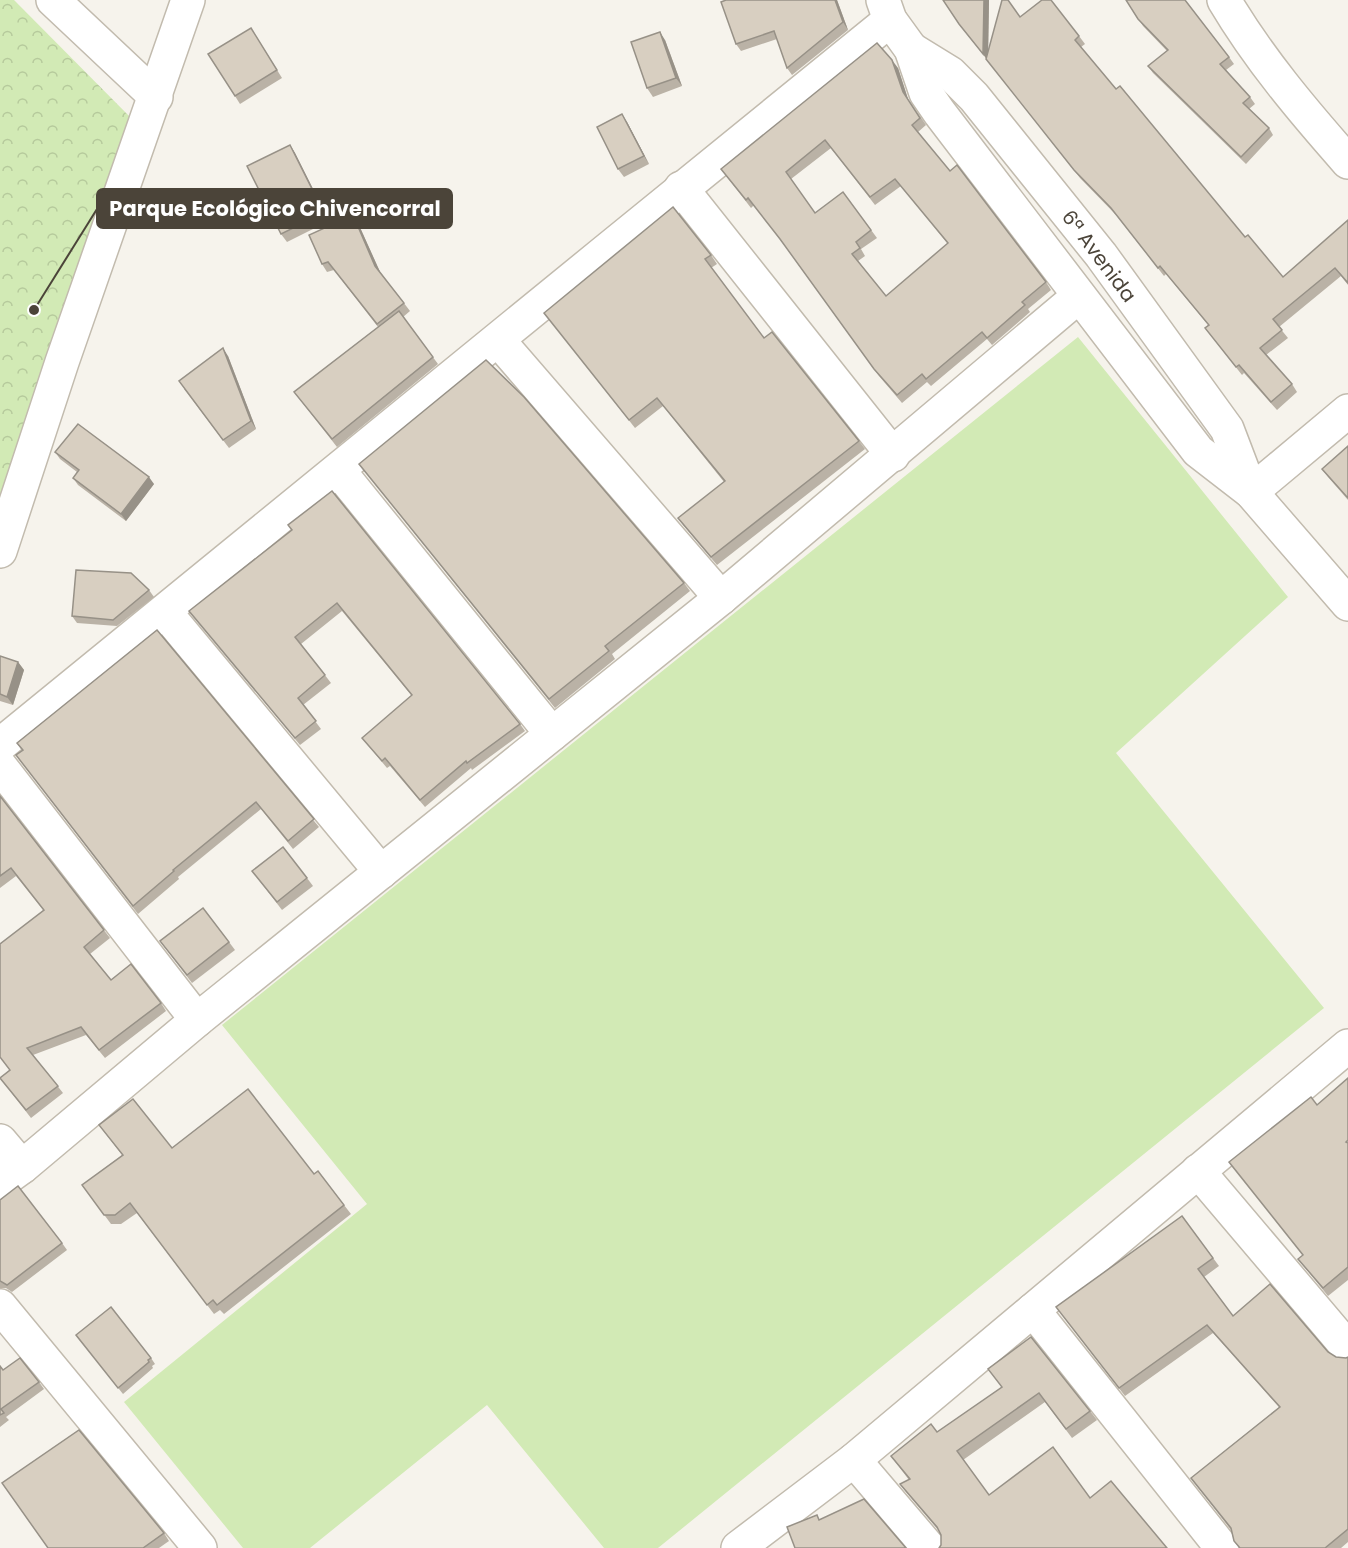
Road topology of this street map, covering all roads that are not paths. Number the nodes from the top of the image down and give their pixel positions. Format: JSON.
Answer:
{"nodes":[{"id":1,"x":54,"y":0,"type":"edge"},
{"id":2,"x":188,"y":0,"type":"edge"},
{"id":3,"x":1224,"y":0,"type":"edge"},
{"id":4,"x":887,"y":10,"type":"edge"},
{"id":5,"x":911,"y":49,"type":"junction"},
{"id":6,"x":156,"y":97,"type":"junction"},
{"id":7,"x":1348,"y":162,"type":"edge"},
{"id":8,"x":681,"y":188,"type":"junction"},
{"id":9,"x":1079,"y":296,"type":"junction"},
{"id":10,"x":498,"y":340,"type":"junction"},
{"id":11,"x":1348,"y":411,"type":"edge"},
{"id":12,"x":893,"y":455,"type":"junction"},
{"id":13,"x":339,"y":471,"type":"junction"},
{"id":14,"x":1251,"y":492,"type":"junction"},
{"id":15,"x":0,"y":551,"type":"edge"},
{"id":16,"x":721,"y":598,"type":"junction"},
{"id":17,"x":1348,"y":604,"type":"edge"},
{"id":18,"x":165,"y":612,"type":"junction"},
{"id":19,"x":552,"y":734,"type":"junction"},
{"id":20,"x":0,"y":745,"type":"edge"},
{"id":21,"x":0,"y":766,"type":"edge"},
{"id":22,"x":381,"y":872,"type":"junction"},
{"id":23,"x":197,"y":1020,"type":"junction"},
{"id":24,"x":1348,"y":1046,"type":"edge"},
{"id":25,"x":0,"y":1141,"type":"edge"},
{"id":26,"x":1198,"y":1171,"type":"junction"},
{"id":27,"x":11,"y":1175,"type":"edge"},
{"id":28,"x":0,"y":1306,"type":"edge"},
{"id":29,"x":1033,"y":1310,"type":"junction"},
{"id":30,"x":1348,"y":1348,"type":"edge"},
{"id":31,"x":854,"y":1460,"type":"junction"},
{"id":32,"x":200,"y":1548,"type":"edge"},
{"id":33,"x":738,"y":1548,"type":"edge"},
{"id":34,"x":929,"y":1548,"type":"edge"},
{"id":35,"x":1222,"y":1548,"type":"edge"}],
"edges":[{"from":1,"to":6,"type":"street"},
{"from":2,"to":6,"type":"street"},
{"from":3,"to":7,"type":"street"},
{"from":4,"to":5,"type":"street","name":"6ª Avenida"},
{"from":4,"to":8,"type":"street"},
{"from":5,"to":9,"type":"street","name":"6ª Avenida"},
{"from":5,"to":14,"type":"street","name":"6ª Avenida"},
{"from":6,"to":15,"type":"street"},
{"from":8,"to":10,"type":"street"},
{"from":8,"to":12,"type":"street"},
{"from":9,"to":12,"type":"street"},
{"from":9,"to":14,"type":"street","name":"6ª Avenida"},
{"from":10,"to":13,"type":"street"},
{"from":10,"to":16,"type":"street"},
{"from":11,"to":14,"type":"street"},
{"from":12,"to":16,"type":"street"},
{"from":13,"to":18,"type":"street"},
{"from":13,"to":19,"type":"street"},
{"from":14,"to":17,"type":"street","name":"6ª Avenida"},
{"from":16,"to":19,"type":"street"},
{"from":18,"to":20,"type":"street"},
{"from":18,"to":22,"type":"street"},
{"from":19,"to":22,"type":"street"},
{"from":21,"to":23,"type":"street"},
{"from":22,"to":23,"type":"street"},
{"from":23,"to":27,"type":"street"},
{"from":24,"to":26,"type":"street"},
{"from":25,"to":27,"type":"street"},
{"from":26,"to":29,"type":"street"},
{"from":26,"to":30,"type":"street"},
{"from":28,"to":32,"type":"street"},
{"from":29,"to":31,"type":"street"},
{"from":29,"to":35,"type":"street"},
{"from":31,"to":33,"type":"street"},
{"from":31,"to":34,"type":"street"}]}
